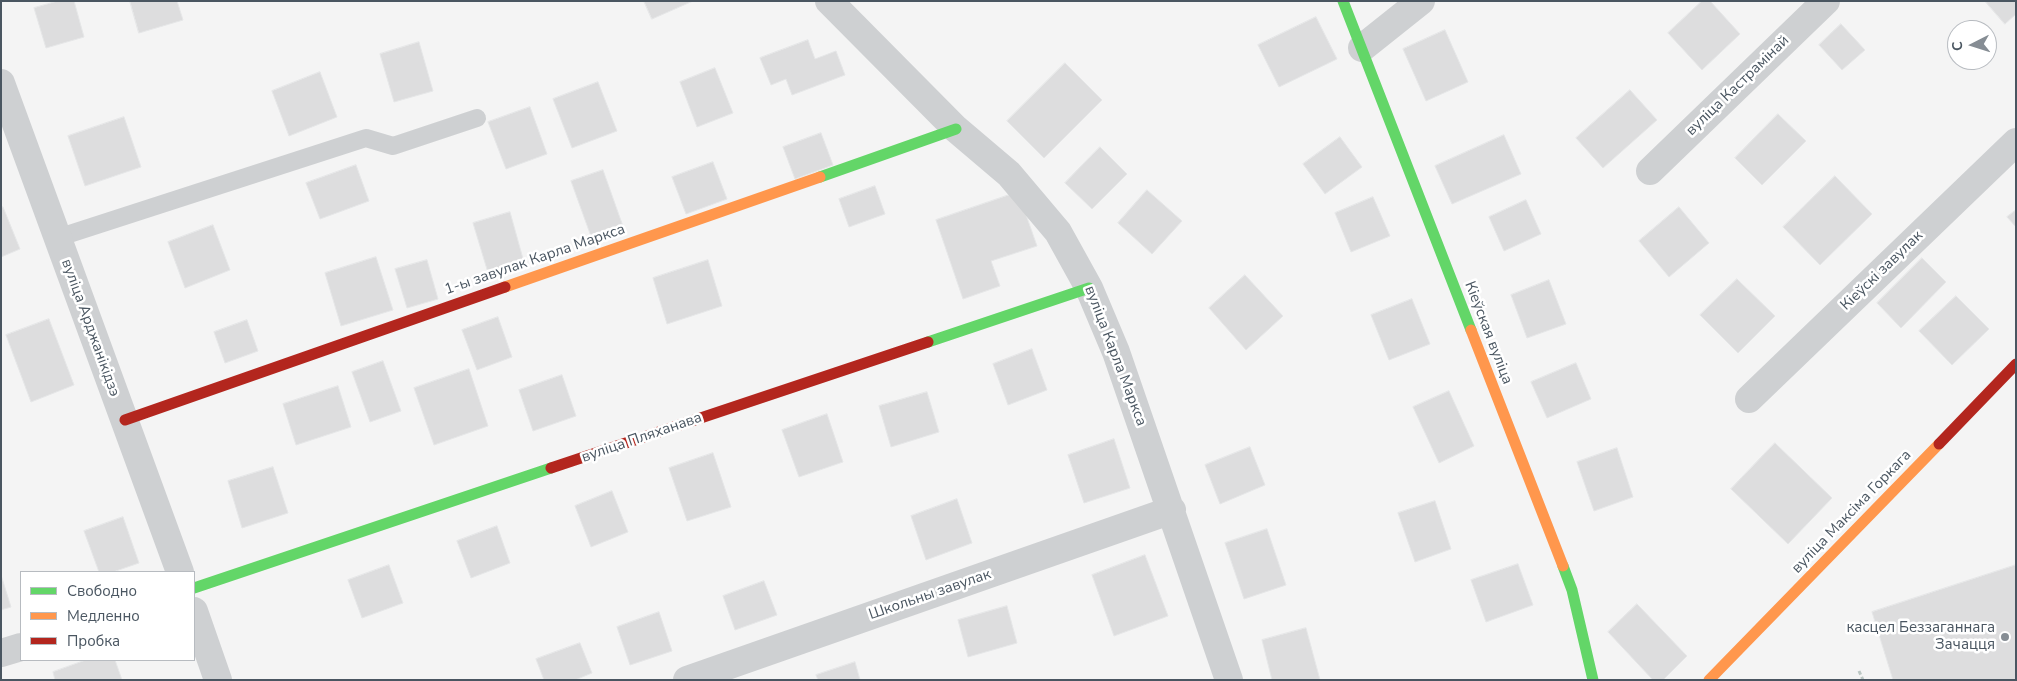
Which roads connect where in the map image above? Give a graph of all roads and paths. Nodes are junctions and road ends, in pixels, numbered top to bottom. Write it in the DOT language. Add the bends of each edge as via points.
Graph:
graph roads {
  1 [pos="829,1"];
  2 [pos="1343,1"];
  3 [pos="1421,1"];
  4 [pos="1826,1"];
  5 [pos="1362,48"];
  6 [pos="1,83"];
  7 [pos="477,118"];
  8 [pos="956,129"];
  9 [pos="2016,142"];
  10 [pos="1650,171"];
  11 [pos="57,238"];
  12 [pos="1089,288"];
  13 [pos="2016,364"];
  14 [pos="1749,400"];
  15 [pos="125,420"];
  16 [pos="1172,510"];
  17 [pos="180,571"];
  18 [pos="195,588"];
  19 [pos="195,614"];
  20 [pos="20,647"];
  21 [pos="1,653"];
  22 [pos="1859,671"];
  23 [pos="218,680"];
  24 [pos="688,680"];
  25 [pos="1229,680"];
  26 [pos="1593,680"];
  27 [pos="1709,680"];
  28 [pos="1863,680"];
  1 -- 8 [label="street, вуліца Карла Маркса"];
  2 -- 5 [label="street, Кіеўская вуліца"];
  3 -- 5 [label="street"];
  4 -- 10 [label="street, вуліца Кастрамінай"];
  5 -- 26 [label="street, Кіеўская вуліца" via="1572,590"];
  6 -- 11 [label="street, вуліца Арджанікідзэ"];
  7 -- 11 [label="lane" via="393,146 366,138"];
  8 -- 12 [label="street, вуліца Карла Маркса" via="1010,174 1058,232"];
  8 -- 15 [label="street, 1-ы завулак Карла Маркса"];
  9 -- 14 [label="street, Кіеўскі завулак"];
  11 -- 15 [label="street, вуліца Арджанікідзэ"];
  12 -- 16 [label="street, вуліца Карла Маркса" via="1116,352"];
  12 -- 18 [label="street, вуліца Пляханава"];
  13 -- 27 [label="street, вуліца Максіма Горкага"];
  15 -- 17 [label="street, вуліца Арджанікідзэ"];
  16 -- 24 [label="street, Школьны завулак"];
  16 -- 25 [label="street, вуліца Карла Маркса"];
  19 -- 23 [label="street"];
  20 -- 21 [label="street"];
  22 -- 28 [label="path"];
}
